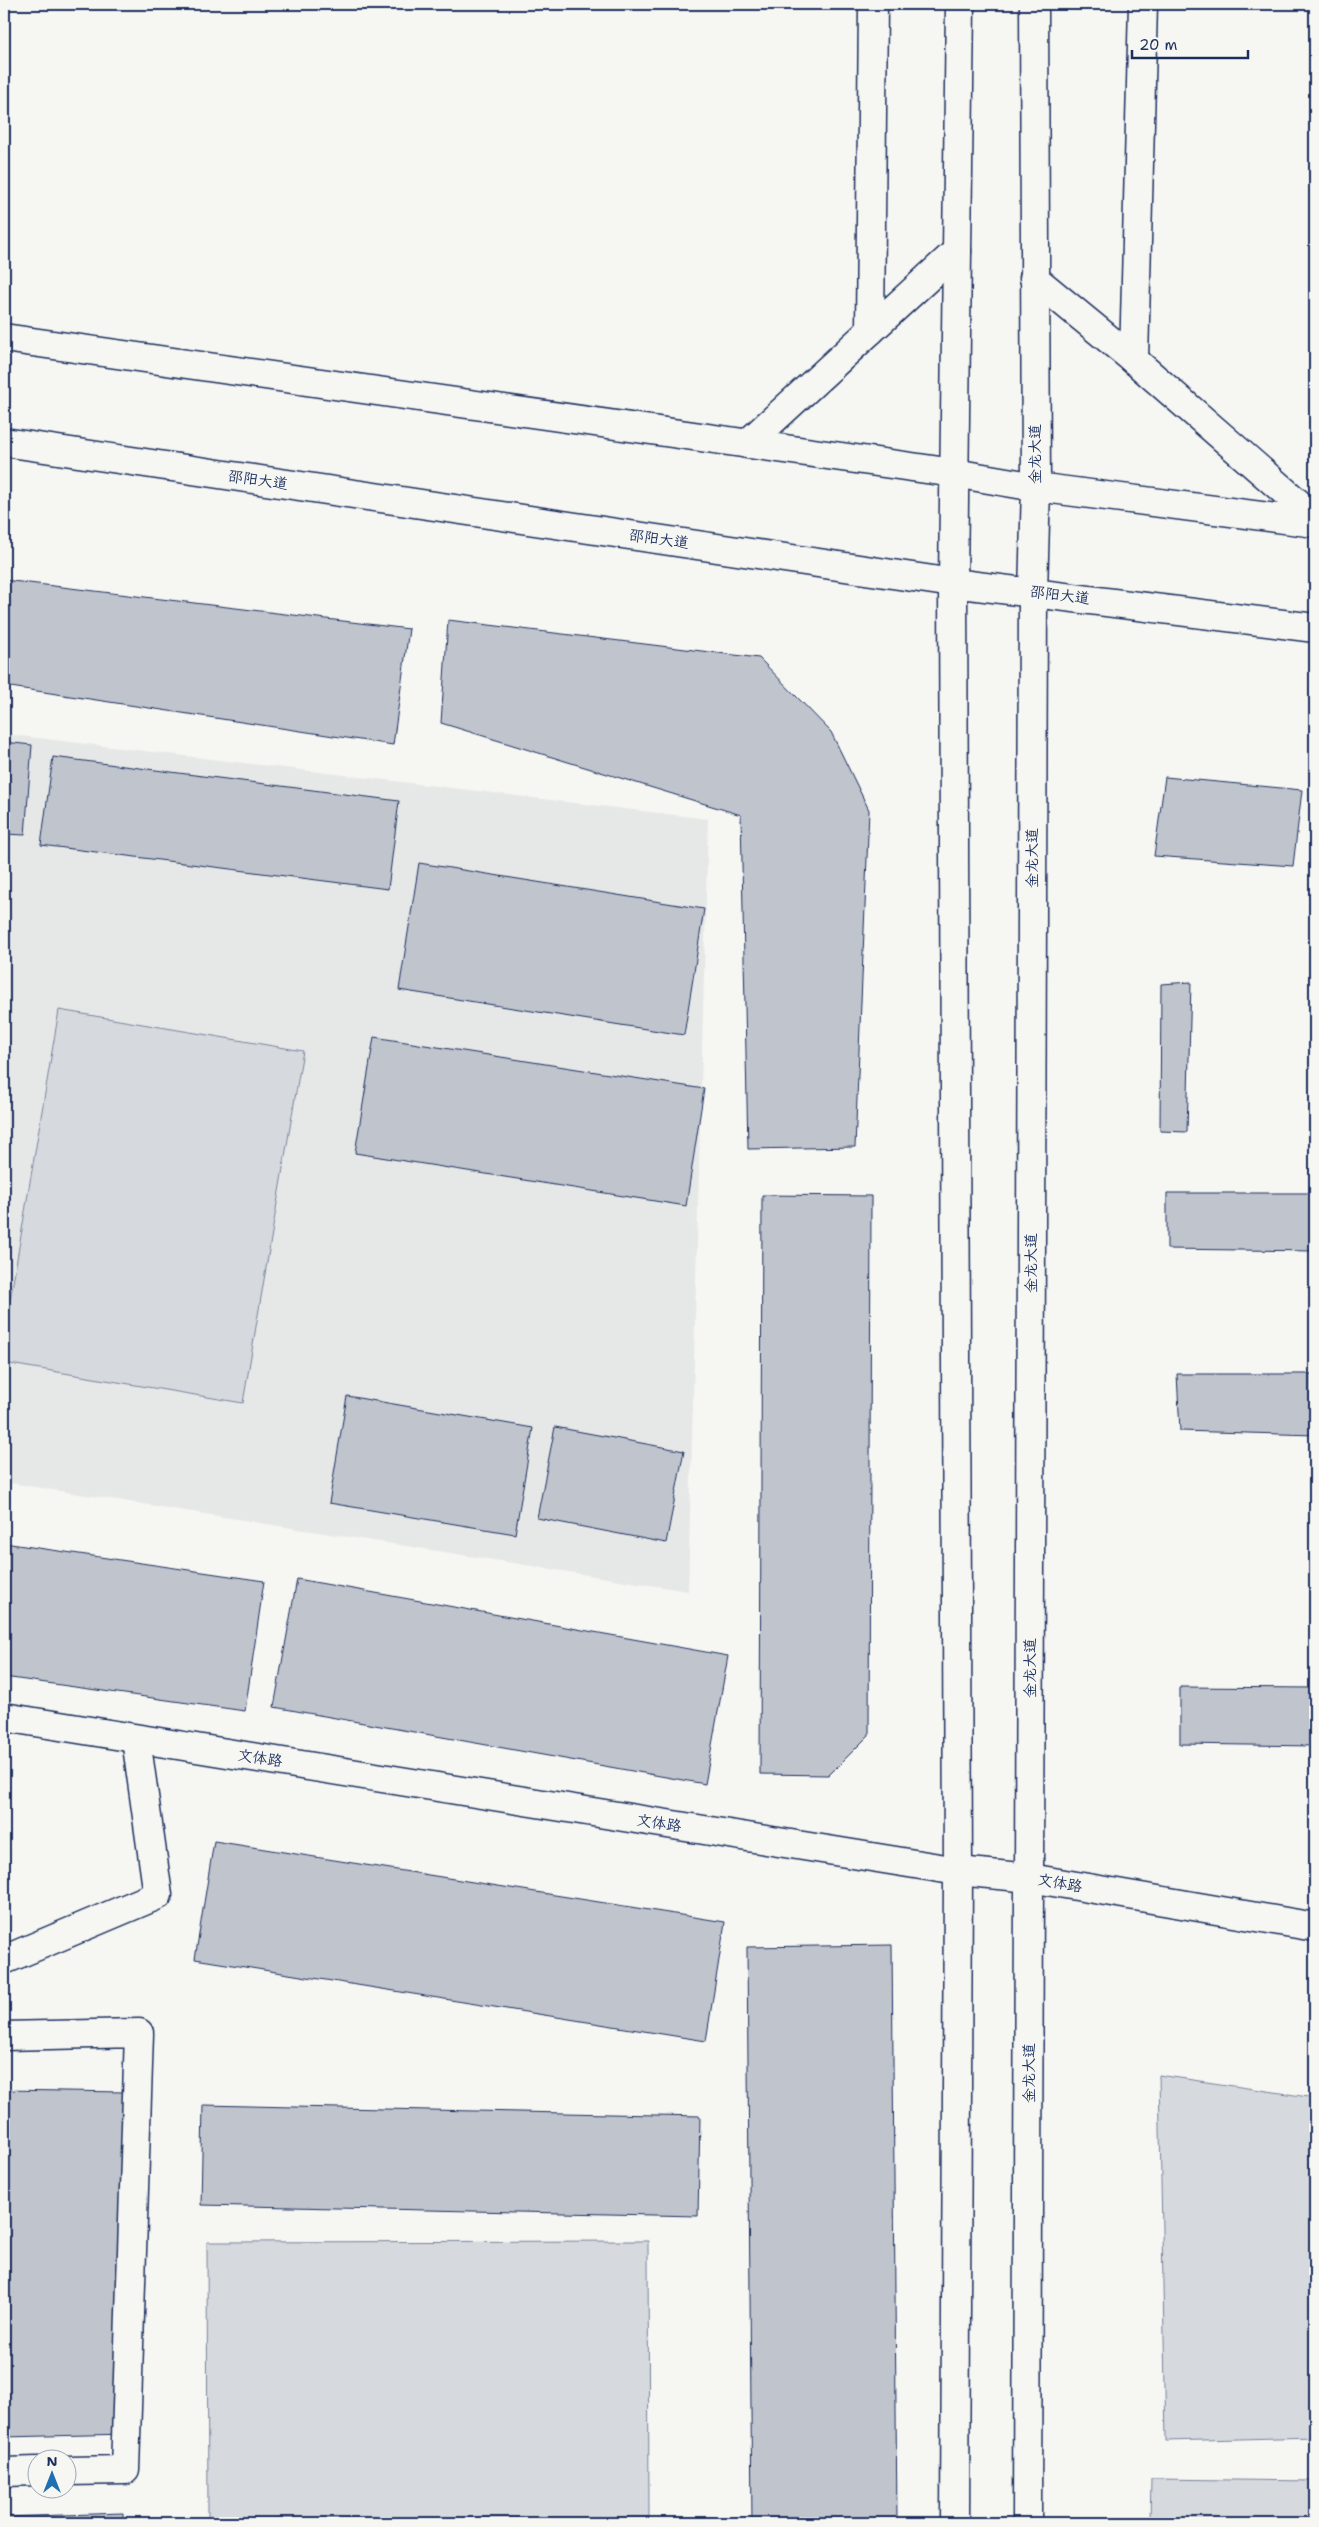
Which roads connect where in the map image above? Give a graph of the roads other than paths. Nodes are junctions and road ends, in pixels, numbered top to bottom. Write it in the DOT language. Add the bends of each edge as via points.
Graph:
graph roads {
  1 [pos="873,4"];
  2 [pos="960,4"];
  3 [pos="1034,4"];
  4 [pos="1143,4"];
  5 [pos="957,251"];
  6 [pos="1034,278"];
  7 [pos="870,331"];
  8 [pos="4,338"];
  9 [pos="1134,360"];
  10 [pos="4,442"];
  11 [pos="747,444"];
  12 [pos="954,472"];
  13 [pos="1036,487"];
  14 [pos="1315,518"];
  15 [pos="1315,523"];
  16 [pos="953,583"];
  17 [pos="1033,592"];
  18 [pos="1315,628"];
  19 [pos="4,1717"];
  20 [pos="136,1738"];
  21 [pos="958,1871"];
  22 [pos="1030,1878"];
  23 [pos="1315,1927"];
  24 [pos="4,1960"];
  25 [pos="4,2036"];
  26 [pos="28,2471"];
  27 [pos="78,2471"];
  28 [pos="4,2472"];
  29 [pos="955,2523"];
  30 [pos="1027,2523"];
  1 -- 7 [label="main road"];
  2 -- 5 [label="main road"];
  3 -- 6 [label="main road, 金龙大道"];
  4 -- 9 [label="main road"];
  5 -- 7 [label="main road"];
  5 -- 12 [label="main road"];
  6 -- 9 [label="main road"];
  6 -- 13 [label="main road, 金龙大道"];
  7 -- 11 [label="main road"];
  8 -- 11 [label="main road"];
  9 -- 14 [label="main road"];
  10 -- 16 [label="main road, 邵阳大道"];
  11 -- 12 [label="main road"];
  12 -- 13 [label="main road"];
  12 -- 16 [label="main road"];
  13 -- 15 [label="main road"];
  13 -- 17 [label="main road, 金龙大道"];
  16 -- 17 [label="main road, 邵阳大道"];
  16 -- 21 [label="main road"];
  17 -- 18 [label="main road, 邵阳大道"];
  17 -- 22 [label="main road, 金龙大道"];
  19 -- 20 [label="main road, 文体路"];
  20 -- 21 [label="main road, 文体路"];
  20 -- 24 [label="main road" via="158,1895"];
  21 -- 22 [label="main road, 文体路"];
  21 -- 29 [label="main road"];
  22 -- 23 [label="main road, 文体路"];
  22 -- 30 [label="main road, 金龙大道"];
  25 -- 27 [label="main road" via="139,2033 126,2470"];
  26 -- 28 [label="main road"];
}
